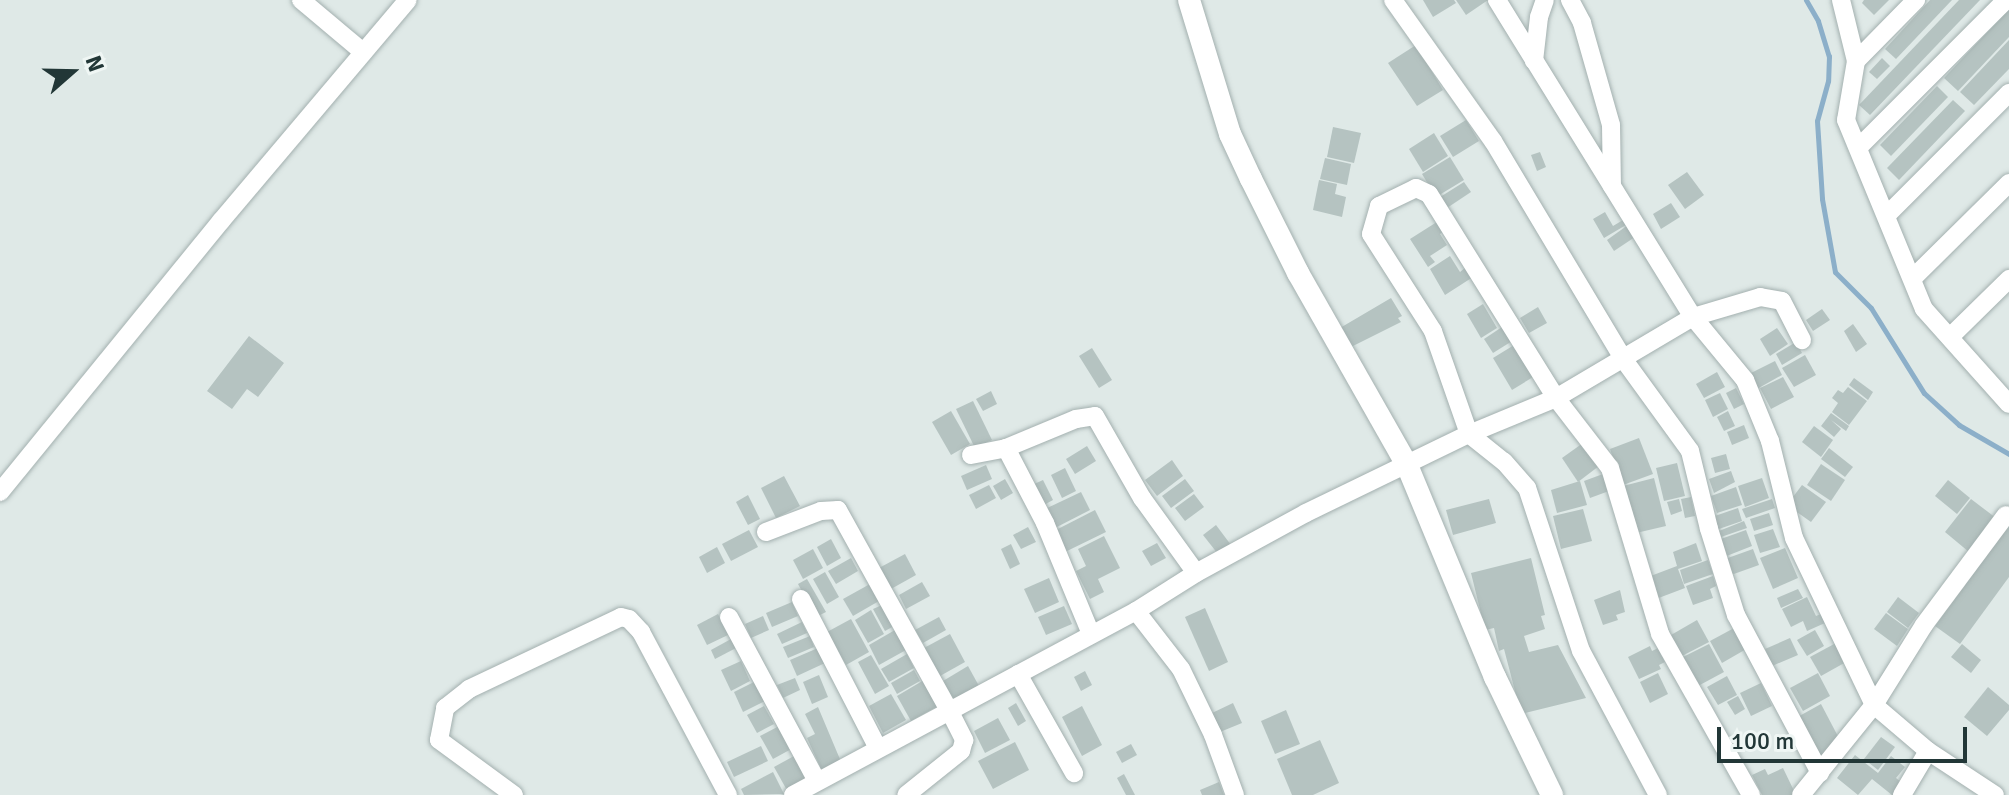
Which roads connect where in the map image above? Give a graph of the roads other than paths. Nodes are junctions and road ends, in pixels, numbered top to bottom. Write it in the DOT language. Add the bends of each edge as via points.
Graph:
graph roads {
  1 [pos="301,0"];
  2 [pos="408,0"];
  3 [pos="1189,0"];
  4 [pos="1393,0"];
  5 [pos="1497,0"];
  6 [pos="1545,0"];
  7 [pos="1570,0"];
  8 [pos="1841,0"];
  9 [pos="1916,0"];
  10 [pos="2006,0"];
  11 [pos="363,52"];
  12 [pos="1534,61"];
  13 [pos="1856,61"];
  14 [pos="2009,93"];
  15 [pos="1859,147"];
  16 [pos="2009,183"];
  17 [pos="1612,186"];
  18 [pos="1887,215"];
  19 [pos="1913,278"];
  20 [pos="2009,279"];
  21 [pos="1693,317"];
  22 [pos="1950,337"];
  23 [pos="1802,340"];
  24 [pos="1624,360"];
  25 [pos="2009,373"];
  26 [pos="1995,388"];
  27 [pos="1556,398"];
  28 [pos="2009,404"];
  29 [pos="1469,434"];
  30 [pos="1006,448"];
  31 [pos="971,455"];
  32 [pos="1407,465"];
  33 [pos="0,492"];
  34 [pos="2006,515"];
  35 [pos="766,532"];
  36 [pos="1196,573"];
  37 [pos="801,599"];
  38 [pos="1136,611"];
  39 [pos="729,617"];
  40 [pos="1091,634"];
  41 [pos="1018,674"];
  42 [pos="1874,705"];
  43 [pos="949,710"];
  44 [pos="878,748"];
  45 [pos="1928,751"];
  46 [pos="1074,773"];
  47 [pos="1820,773"];
  48 [pos="817,781"];
  49 [pos="514,795"];
  50 [pos="728,795"];
  51 [pos="793,795"];
  52 [pos="906,795"];
  53 [pos="1235,795"];
  54 [pos="1552,795"];
  55 [pos="1658,795"];
  56 [pos="1751,795"];
  57 [pos="1801,795"];
  58 [pos="1902,795"];
  59 [pos="1995,795"];
  1 -- 11 [label="street"];
  2 -- 11 [label="street"];
  3 -- 32 [label="street" via="1230,134 1262,203"];
  4 -- 24 [label="street" via="1493,141"];
  5 -- 12 [label="street"];
  6 -- 12 [label="street"];
  7 -- 17 [label="street" via="1582,23 1611,125"];
  8 -- 13 [label="street"];
  9 -- 13 [label="street"];
  10 -- 15 [label="street"];
  11 -- 33 [label="street"];
  12 -- 17 [label="street"];
  13 -- 15 [label="street" via="1846,120"];
  14 -- 18 [label="street"];
  15 -- 18 [label="street"];
  16 -- 19 [label="street"];
  17 -- 21 [label="street"];
  18 -- 19 [label="street"];
  19 -- 22 [label="street" via="1924,309"];
  20 -- 22 [label="street"];
  21 -- 23 [label="street" via="1760,297 1782,301"];
  21 -- 24 [label="street"];
  21 -- 42 [label="street" via="1745,380 1770,441 1794,538"];
  22 -- 26 [label="street"];
  24 -- 27 [label="street"];
  24 -- 47 [label="street" via="1690,451 1736,615"];
  25 -- 26 [label="street"];
  26 -- 28 [label="street"];
  27 -- 29 [label="street"];
  27 -- 29 [label="street" via="1429,194 1416,188 1379,206 1371,234 1433,331"];
  27 -- 56 [label="street" via="1610,468 1660,634"];
  29 -- 32 [label="street"];
  29 -- 55 [label="street" via="1527,488 1581,651"];
  30 -- 31 [label="street"];
  30 -- 36 [label="street" via="1095,416 1142,498"];
  30 -- 40 [label="street" via="1045,523"];
  32 -- 36 [label="street"];
  32 -- 54 [label="street" via="1495,677"];
  34 -- 42 [label="street" via="1924,625"];
  35 -- 43 [label="street" via="821,511 838,510"];
  36 -- 38 [label="street"];
  37 -- 44 [label="street"];
  38 -- 40 [label="street"];
  38 -- 53 [label="street" via="1181,669"];
  39 -- 48 [label="street"];
  40 -- 41 [label="street"];
  41 -- 43 [label="street"];
  41 -- 46 [label="street"];
  42 -- 45 [label="street"];
  42 -- 47 [label="street"];
  43 -- 44 [label="street"];
  43 -- 52 [label="street" via="964,740 961,751"];
  44 -- 48 [label="street"];
  45 -- 58 [label="street"];
  45 -- 59 [label="street"];
  47 -- 57 [label="street"];
  48 -- 51 [label="street"];
  49 -- 50 [label="street" via="439,740 445,708 469,689 621,617 635,624 653,652"];
}
